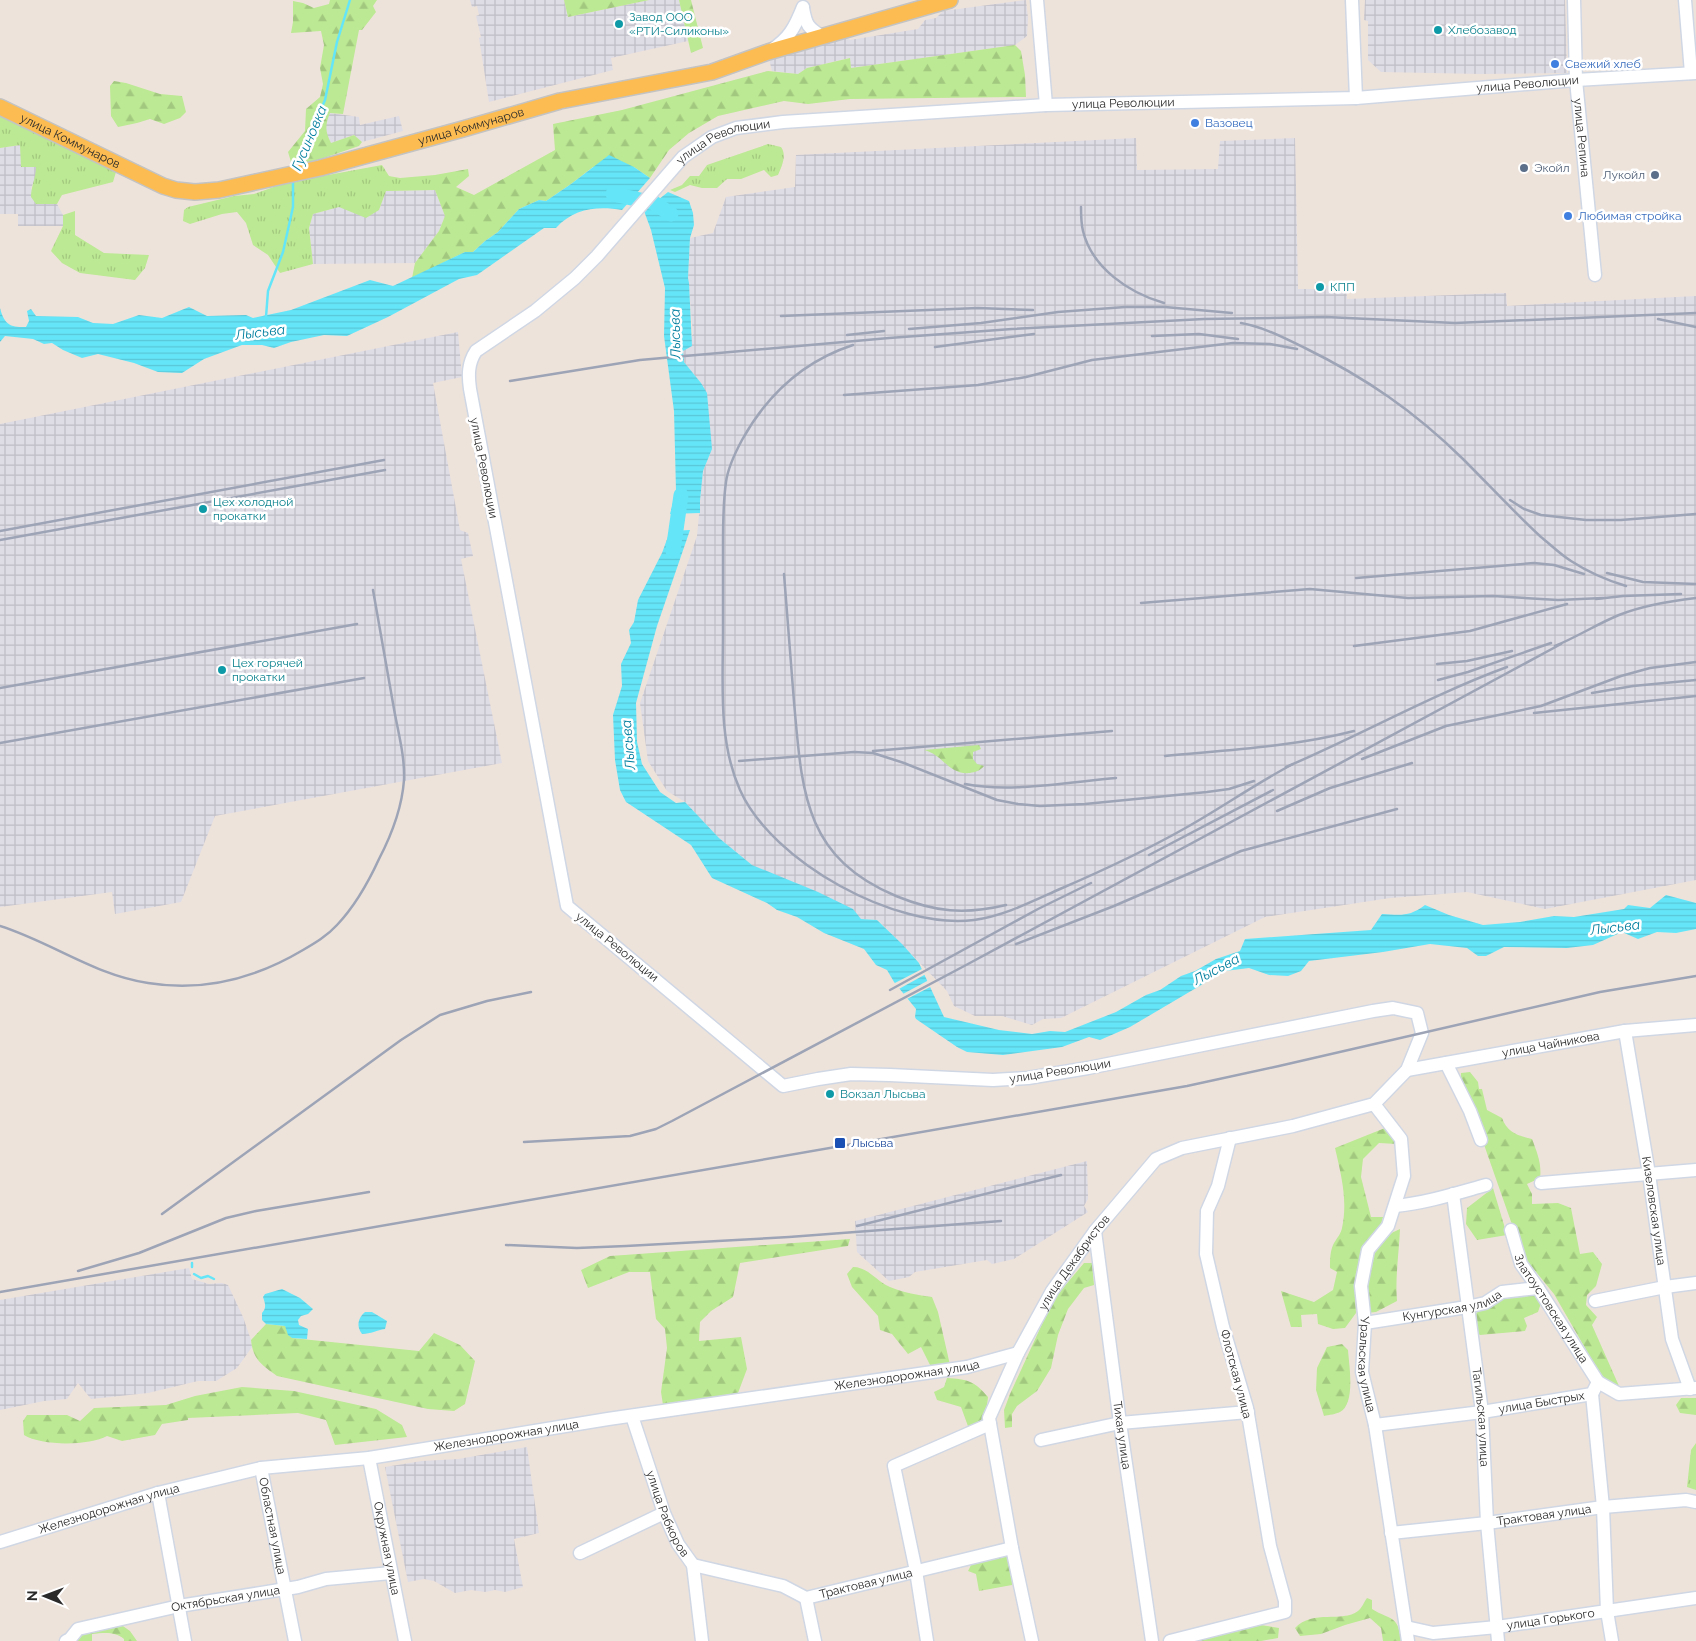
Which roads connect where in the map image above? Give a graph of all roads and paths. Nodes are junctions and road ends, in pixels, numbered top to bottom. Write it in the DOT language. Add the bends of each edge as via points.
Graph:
graph roads {
  1 [pos="950,0"];
  2 [pos="1037,0"];
  3 [pos="1352,0"];
  4 [pos="1574,0"];
  5 [pos="1685,0"];
  6 [pos="802,4"];
  7 [pos="916,4"];
  8 [pos="823,37"];
  9 [pos="768,52"];
  10 [pos="1694,73"];
  11 [pos="1576,80"];
  12 [pos="1356,98"];
  13 [pos="1046,105"];
  14 [pos="0,107"];
  15 [pos="1595,275"];
  16 [pos="1696,1025"];
  17 [pos="1624,1031"];
  18 [pos="1446,1063"];
  19 [pos="1408,1070"];
  20 [pos="1374,1104"];
  21 [pos="1230,1138"];
  22 [pos="1481,1140"];
  23 [pos="1696,1170"];
  24 [pos="1649,1174"];
  25 [pos="1541,1183"];
  26 [pos="1486,1185"];
  27 [pos="1453,1194"];
  28 [pos="1395,1206"];
  29 [pos="1511,1230"];
  30 [pos="1095,1231"];
  31 [pos="1696,1283"];
  32 [pos="1665,1287"];
  33 [pos="1538,1288"];
  34 [pos="1595,1300"];
  35 [pos="1467,1307"];
  36 [pos="1365,1323"];
  37 [pos="1018,1353"];
  38 [pos="1598,1382"];
  39 [pos="1693,1388"];
  40 [pos="1592,1394"];
  41 [pos="1248,1412"];
  42 [pos="1482,1412"];
  43 [pos="632,1416"];
  44 [pos="1120,1423"];
  45 [pos="990,1424"];
  46 [pos="1375,1425"];
  47 [pos="1041,1440"];
  48 [pos="369,1458"];
  49 [pos="261,1468"];
  50 [pos="158,1493"];
  51 [pos="1696,1502"];
  52 [pos="1603,1507"];
  53 [pos="664,1513"];
  54 [pos="1487,1523"];
  55 [pos="1391,1533"];
  56 [pos="0,1542"];
  57 [pos="1012,1548"];
  58 [pos="580,1553"];
  59 [pos="693,1565"];
  60 [pos="916,1571"];
  61 [pos="391,1573"];
  62 [pos="284,1588"];
  63 [pos="806,1598"];
  64 [pos="1696,1598"];
  65 [pos="179,1606"];
  66 [pos="1608,1611"];
  67 [pos="1406,1627"];
  68 [pos="1497,1627"];
  69 [pos="1184,1639"];
  70 [pos="69,1640"];
  71 [pos="185,1641"];
  72 [pos="295,1641"];
  73 [pos="405,1641"];
  74 [pos="702,1641"];
  75 [pos="815,1641"];
  76 [pos="927,1641"];
  77 [pos="1032,1641"];
  78 [pos="1152,1641"];
  79 [pos="1170,1641"];
  80 [pos="1408,1641"];
  81 [pos="1498,1641"];
  82 [pos="1612,1641"];
  1 -- 7 [label="main road, улица Коммунаров"];
  2 -- 13 [label="street"];
  3 -- 12 [label="street"];
  4 -- 11 [label="street, улица Репина"];
  5 -- 10 [label="street"];
  6 -- 8 [label="street" via="805,22"];
  6 -- 9 [label="street" via="795,27 781,44"];
  7 -- 8 [label="main road, улица Коммунаров"];
  8 -- 9 [label="main road, улица Коммунаров"];
  9 -- 14 [label="main road, улица Коммунаров" via="712,72 560,101 320,168 219,190 195,192 163,186"];
  10 -- 11 [label="street, улица Революции"];
  11 -- 12 [label="street, улица Революции"];
  11 -- 15 [label="street, улица Репина"];
  12 -- 13 [label="street, улица Революции"];
  13 -- 19 [label="street, улица Революции" via="766,123 736,128 703,141 683,157 564,289 476,351 471,358 468,373 473,408 567,906 783,1086 851,1074 993,1080 1028,1078 1393,1008 1417,1014 1422,1033"];
  16 -- 17 [label="street, улица Чайникова"];
  17 -- 18 [label="street, улица Чайникова"];
  17 -- 24 [label="street, Кизеловская улица"];
  18 -- 19 [label="street, улица Чайникова"];
  18 -- 22 [label="street"];
  19 -- 20 [label="street, улица Декабристов"];
  20 -- 21 [label="street, улица Декабристов" via="1293,1126"];
  20 -- 28 [label="street, Уральская улица" via="1401,1139 1404,1176"];
  21 -- 30 [label="street, улица Декабристов" via="1182,1148 1156,1159"];
  21 -- 41 [label="street, Флотская улица" via="1218,1186 1207,1211 1206,1254"];
  23 -- 24 [label="street"];
  24 -- 25 [label="street"];
  24 -- 32 [label="street, Кизеловская улица"];
  26 -- 27 [label="street"];
  27 -- 28 [label="street"];
  27 -- 35 [label="street, Тагильская улица"];
  28 -- 36 [label="street, Уральская улица" via="1388,1226 1368,1250 1361,1286"];
  29 -- 33 [label="street, Златоустовская улица" via="1520,1264"];
  30 -- 37 [label="street, улица Декабристов" via="1052,1291"];
  30 -- 44 [label="street, Тихая улица"];
  31 -- 32 [label="street"];
  32 -- 34 [label="street"];
  32 -- 39 [label="street, Кизеловская улица" via="1672,1339"];
  33 -- 35 [label="street, Кунгурская улица" via="1502,1292 1485,1303"];
  33 -- 38 [label="street, Златоустовская улица"];
  35 -- 36 [label="street, Кунгурская улица"];
  35 -- 42 [label="street, Тагильская улица"];
  36 -- 46 [label="street, Уральская улица" via="1362,1372"];
  37 -- 43 [label="street, Железнодорожная улица" via="967,1367"];
  37 -- 45 [label="street, улица Декабристов" via="989,1418"];
  38 -- 39 [label="street, улица Быстрых" via="1619,1394"];
  38 -- 40 [label="street, улица Быстрых"];
  40 -- 42 [label="street, улица Быстрых"];
  40 -- 52 [label="street"];
  41 -- 44 [label="street"];
  41 -- 69 [label="street, Флотская улица" via="1270,1546 1285,1612"];
  42 -- 46 [label="street, улица Быстрых"];
  42 -- 54 [label="street, Тагильская улица"];
  43 -- 48 [label="street, Железнодорожная улица"];
  43 -- 53 [label="street, улица Рабкоров"];
  44 -- 47 [label="street"];
  44 -- 78 [label="street, Тихая улица"];
  45 -- 57 [label="street, улица Декабристов"];
  45 -- 60 [label="street" via="894,1466"];
  46 -- 55 [label="street, Уральская улица"];
  48 -- 49 [label="street, Железнодорожная улица"];
  48 -- 61 [label="street, Окружная улица"];
  49 -- 50 [label="street, Железнодорожная улица"];
  49 -- 62 [label="street, Областная улица"];
  50 -- 56 [label="street, Железнодорожная улица"];
  50 -- 65 [label="street"];
  51 -- 52 [label="street, Трактовая улица" via="1686,1500"];
  52 -- 54 [label="street, Трактовая улица"];
  52 -- 66 [label="street"];
  53 -- 58 [label="street"];
  53 -- 59 [label="street, улица Рабкоров" via="678,1544"];
  54 -- 55 [label="street, Трактовая улица"];
  54 -- 68 [label="street, Тагильская улица"];
  55 -- 67 [label="street, Уральская улица"];
  57 -- 60 [label="street, Трактовая улица"];
  57 -- 77 [label="street, улица Декабристов"];
  59 -- 63 [label="street, Трактовая улица" via="783,1586"];
  59 -- 74 [label="street, улица Рабкоров"];
  60 -- 63 [label="street, Трактовая улица"];
  60 -- 76 [label="street"];
  61 -- 62 [label="street, Октябрьская улица" via="326,1579"];
  61 -- 73 [label="street, Окружная улица"];
  62 -- 65 [label="street, Октябрьская улица"];
  62 -- 72 [label="street, Областная улица"];
  63 -- 75 [label="street"];
  64 -- 66 [label="street, улица Горького"];
  65 -- 70 [label="street, Октябрьская улица" via="78,1629"];
  65 -- 71 [label="street"];
  66 -- 68 [label="street, улица Горького"];
  66 -- 82 [label="street"];
  67 -- 68 [label="street, улица Горького" via="1433,1633"];
  67 -- 80 [label="street, Уральская улица"];
  68 -- 81 [label="street, Тагильская улица"];
  69 -- 79 [label="street"];
}
